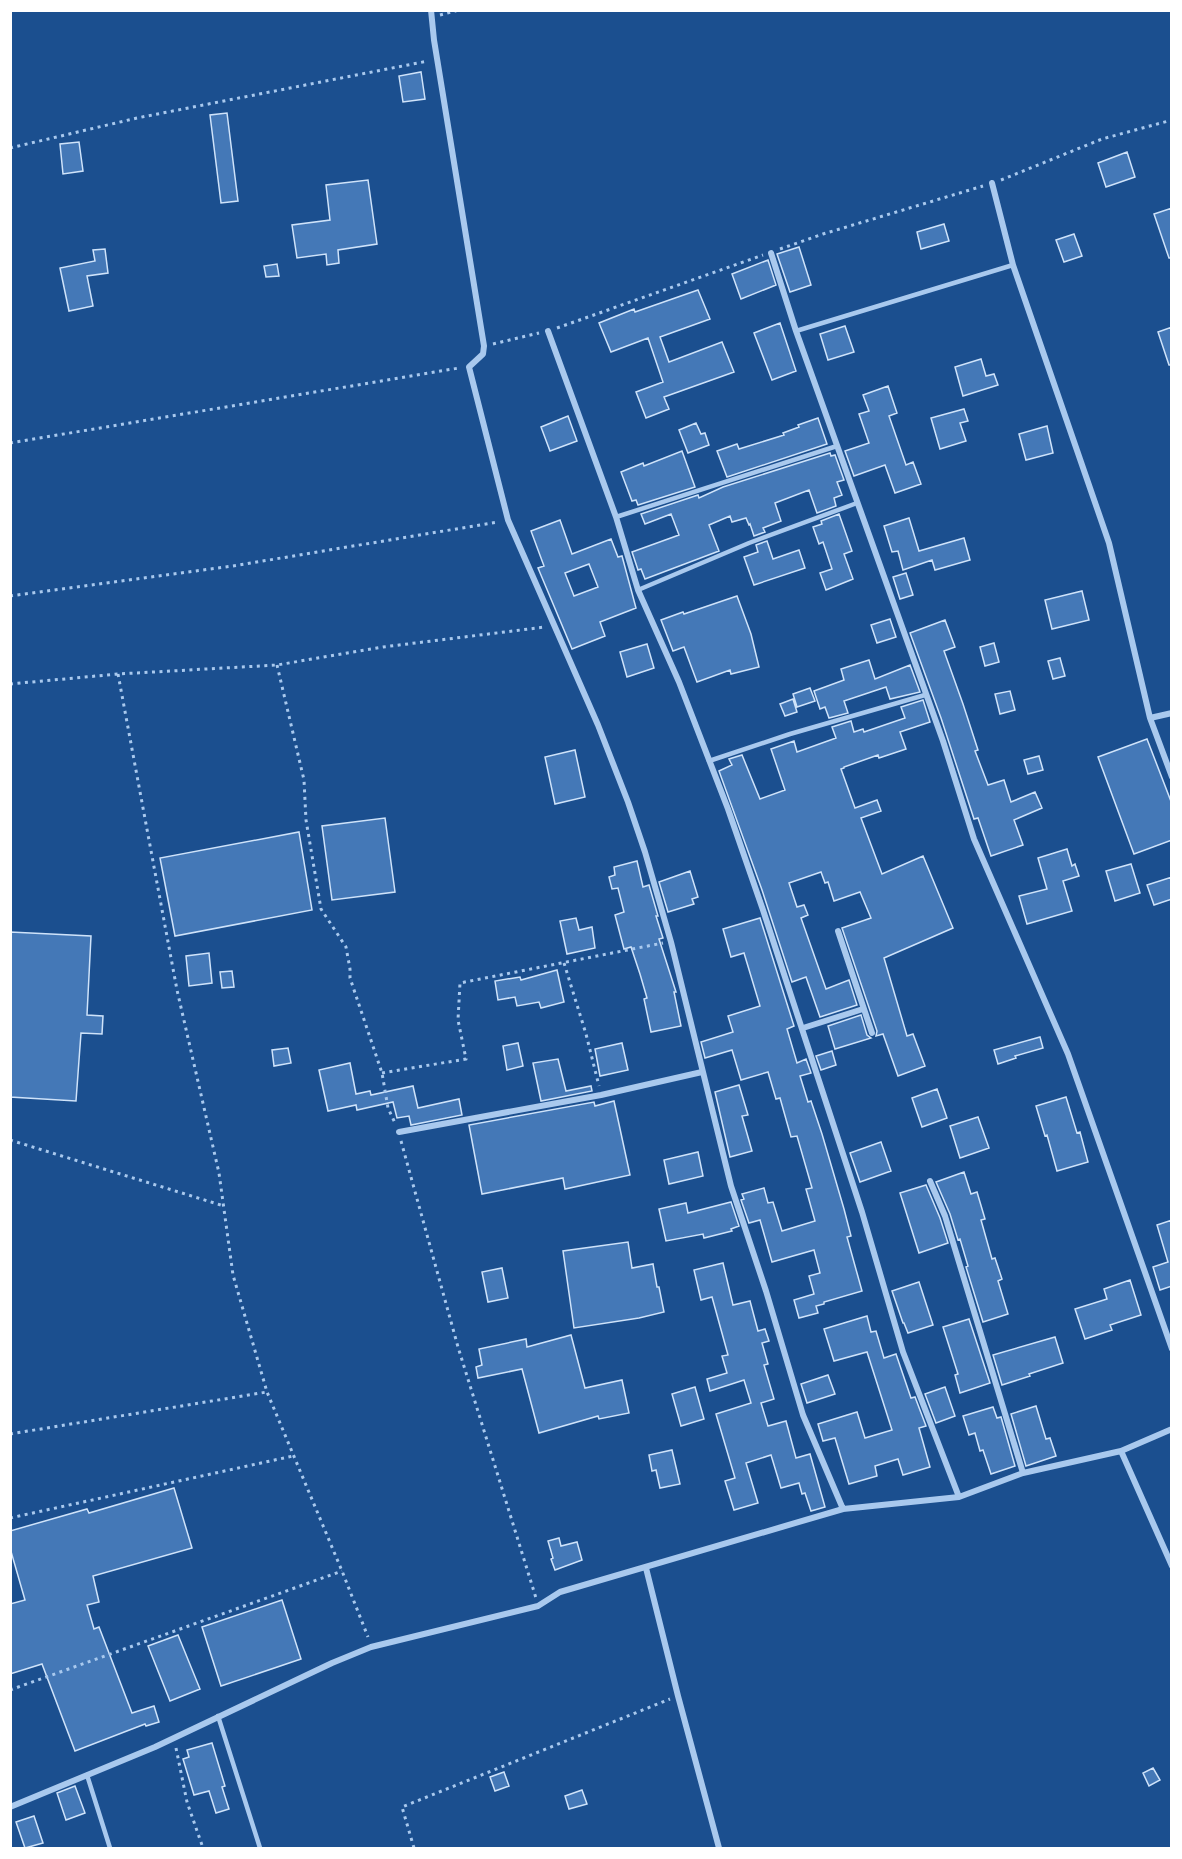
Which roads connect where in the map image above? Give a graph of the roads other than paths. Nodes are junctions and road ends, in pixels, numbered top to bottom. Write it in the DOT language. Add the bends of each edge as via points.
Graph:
graph roads {
  1 [pos="432,14"];
  2 [pos="992,183"];
  3 [pos="771,253"];
  4 [pos="1013,265"];
  5 [pos="548,331"];
  6 [pos="796,331"];
  7 [pos="837,446"];
  8 [pos="857,503"];
  9 [pos="616,517"];
  10 [pos="638,590"];
  11 [pos="925,695"];
  12 [pos="1172,713"];
  13 [pos="1150,718"];
  14 [pos="709,761"];
  15 [pos="1172,777"];
  16 [pos="838,931"];
  17 [pos="863,1009"];
  18 [pos="803,1028"];
  19 [pos="872,1033"];
  20 [pos="702,1072"];
  21 [pos="399,1132"];
  22 [pos="930,1181"];
  23 [pos="1172,1349"];
  24 [pos="1172,1429"];
  25 [pos="1121,1451"];
  26 [pos="1023,1473"];
  27 [pos="959,1497"];
  28 [pos="843,1509"];
  29 [pos="1172,1566"];
  30 [pos="646,1568"];
  31 [pos="219,1716"];
  32 [pos="87,1775"];
  33 [pos="10,1807"];
  34 [pos="110,1848"];
  35 [pos="260,1848"];
  36 [pos="719,1848"];
  1 -- 20 [label="street" via="484,346 483,354 469,367 508,520 628,802 671,942"];
  2 -- 4 [label="street"];
  3 -- 6 [label="street"];
  4 -- 6 [label="lane"];
  4 -- 13 [label="street" via="1109,543"];
  5 -- 9 [label="street"];
  6 -- 7 [label="street"];
  7 -- 8 [label="street"];
  7 -- 9 [label="lane"];
  8 -- 10 [label="lane"];
  8 -- 11 [label="street"];
  9 -- 10 [label="street"];
  10 -- 14 [label="street"];
  11 -- 14 [label="lane"];
  11 -- 23 [label="street" via="974,839 1068,1054"];
  12 -- 13 [label="street"];
  13 -- 15 [label="street"];
  14 -- 18 [label="street"];
  16 -- 17 [label="street"];
  17 -- 18 [label="street"];
  17 -- 19 [label="street"];
  18 -- 27 [label="street" via="903,1352"];
  20 -- 21 [label="street"];
  20 -- 28 [label="street" via="731,1186 802,1415"];
  22 -- 26 [label="street" via="945,1216"];
  24 -- 25 [label="street"];
  25 -- 26 [label="street"];
  25 -- 29 [label="street"];
  26 -- 27 [label="street"];
  27 -- 28 [label="street"];
  28 -- 30 [label="street"];
  30 -- 31 [label="street" via="560,1592 538,1606 371,1647"];
  30 -- 36 [label="street"];
  31 -- 32 [label="street"];
  31 -- 35 [label="lane"];
  32 -- 33 [label="street"];
  32 -- 34 [label="lane"];
}
